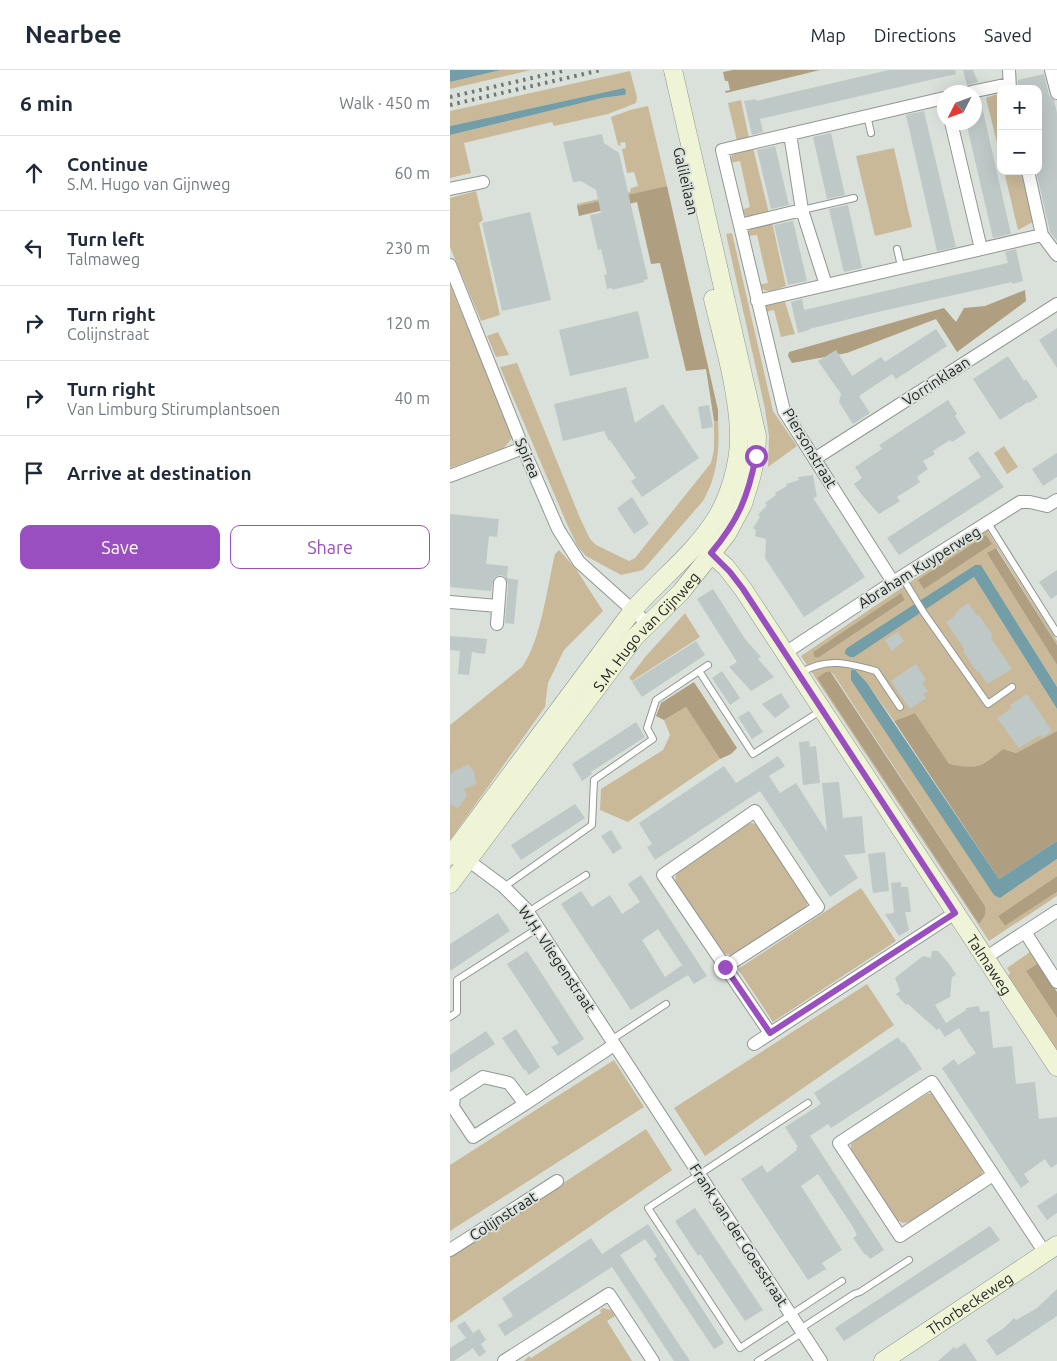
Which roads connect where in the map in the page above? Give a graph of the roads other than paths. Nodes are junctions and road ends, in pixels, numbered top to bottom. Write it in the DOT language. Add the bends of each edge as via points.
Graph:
graph roads {
  1 [pos="661,70"];
  2 [pos="673,70"];
  3 [pos="1009,70"];
  4 [pos="1051,70"];
  5 [pos="1010,85"];
  6 [pos="997,89"];
  7 [pos="982,91"];
  8 [pos="1057,94"];
  9 [pos="937,100"];
  10 [pos="867,115"];
  11 [pos="953,130"];
  12 [pos="871,133"];
  13 [pos="790,134"];
  14 [pos="1029,175"];
  15 [pos="483,182"];
  16 [pos="450,189"];
  17 [pos="854,198"];
  18 [pos="802,210"];
  19 [pos="740,225"];
  20 [pos="1042,235"];
  21 [pos="898,249"];
  22 [pos="981,249"];
  23 [pos="1057,255"];
  24 [pos="450,265"];
  25 [pos="901,266"];
  26 [pos="826,285"];
  27 [pos="718,291"];
  28 [pos="757,301"];
  29 [pos="1057,304"];
  30 [pos="523,448"];
  31 [pos="816,458"];
  32 [pos="450,476"];
  33 [pos="1057,500"];
  34 [pos="988,524"];
  35 [pos="704,548"];
  36 [pos="897,579"];
  37 [pos="500,583"];
  38 [pos="450,602"];
  39 [pos="498,606"];
  40 [pos="633,610"];
  41 [pos="496,624"];
  42 [pos="648,624"];
  43 [pos="1057,633"];
  44 [pos="785,653"];
  45 [pos="708,665"];
  46 [pos="699,671"];
  47 [pos="798,674"];
  48 [pos="1012,687"];
  49 [pos="900,707"];
  50 [pos="822,710"];
  51 [pos="450,856"];
  52 [pos="468,861"];
  53 [pos="586,875"];
  54 [pos="450,884"];
  55 [pos="504,887"];
  56 [pos="1057,911"];
  57 [pos="528,912"];
  58 [pos="955,913"];
  59 [pos="538,928"];
  60 [pos="1025,932"];
  61 [pos="985,958"];
  62 [pos="725,967"];
  63 [pos="1057,982"];
  64 [pos="666,1004"];
  65 [pos="450,1016"];
  66 [pos="770,1033"];
  67 [pos="613,1042"];
  68 [pos="754,1044"];
  69 [pos="1057,1068"];
  70 [pos="808,1103"];
  71 [pos="525,1104"];
  72 [pos="656,1108"];
  73 [pos="993,1174"];
  74 [pos="699,1175"];
  75 [pos="557,1181"];
  76 [pos="1051,1249"];
  77 [pos="450,1250"];
  78 [pos="909,1260"];
  79 [pos="842,1281"];
  80 [pos="790,1314"];
  81 [pos="801,1331"];
  82 [pos="507,1360"];
  83 [pos="653,1361"];
  84 [pos="758,1361"];
  85 [pos="821,1361"];
  86 [pos="883,1361"];
  1 -- 27 [label="street, Galileïlaan"];
  2 -- 27 [label="street, Galileïlaan"];
  3 -- 5 [label="street"];
  4 -- 8 [label="street"];
  6 -- 7 [label="street"];
  9 -- 10 [label="street, Piersonstraat"];
  10 -- 12 [label="lane"];
  10 -- 13 [label="street, Piersonstraat"];
  11 -- 22 [label="street"];
  13 -- 18 [label="street"];
  13 -- 19 [label="street, Piersonstraat" via="722,150"];
  14 -- 20 [label="street"];
  15 -- 16 [label="street"];
  17 -- 18 [label="lane"];
  18 -- 19 [label="street"];
  18 -- 26 [label="street"];
  19 -- 28 [label="street, Piersonstraat"];
  20 -- 22 [label="street"];
  20 -- 23 [label="street"];
  21 -- 25 [label="lane"];
  22 -- 25 [label="street"];
  24 -- 30 [label="street, Spirea"];
  25 -- 26 [label="street"];
  26 -- 28 [label="street"];
  27 -- 35 [label="street, S.M. Hugo van Gijnweg" via="757,436 756,456 743,504 727,534"];
  28 -- 31 [label="street, Piersonstraat" via="784,410"];
  29 -- 31 [label="street, Vorrinklaan"];
  30 -- 32 [label="street"];
  30 -- 40 [label="street, Spirea" via="558,529 574,556"];
  31 -- 36 [label="street, Piersonstraat"];
  33 -- 34 [label="street, Abraham Kuyperweg" via="1048,506 1020,502"];
  34 -- 36 [label="street, Abraham Kuyperweg"];
  34 -- 43 [label="lane"];
  35 -- 40 [label="street, S.M. Hugo van Gijnweg" via="649,591"];
  35 -- 42 [label="street, S.M. Hugo van Gijnweg" via="680,592"];
  35 -- 44 [label="street, Talmaweg" via="730,572"];
  36 -- 44 [label="street, Abraham Kuyperweg"];
  36 -- 48 [label="lane" via="917,601 988,704"];
  37 -- 39 [label="street"];
  38 -- 39 [label="street"];
  39 -- 41 [label="street"];
  40 -- 42 [label="street, Spirea"];
  40 -- 51 [label="street, S.M. Hugo van Gijnweg"];
  42 -- 52 [label="street, S.M. Hugo van Gijnweg"];
  44 -- 47 [label="street, Talmaweg"];
  45 -- 46 [label="lane"];
  46 -- 50 [label="lane" via="753,754"];
  46 -- 55 [label="lane" via="656,700 647,728 653,739 594,780 592,825"];
  47 -- 49 [label="lane" via="830,662 876,671"];
  47 -- 50 [label="street, Talmaweg"];
  50 -- 58 [label="street, Talmaweg"];
  52 -- 54 [label="street, S.M. Hugo van Gijnweg"];
  52 -- 55 [label="street, W.H. Vliegenstraat"];
  53 -- 57 [label="lane"];
  55 -- 57 [label="street, W.H. Vliegenstraat"];
  56 -- 60 [label="street"];
  57 -- 59 [label="street, W.H. Vliegenstraat"];
  58 -- 61 [label="street, Talmaweg"];
  58 -- 66 [label="street"];
  59 -- 65 [label="lane" via="457,980 457,1012"];
  59 -- 67 [label="street, W.H. Vliegenstraat"];
  60 -- 61 [label="street"];
  60 -- 63 [label="street"];
  61 -- 69 [label="street, Talmaweg"];
  62 -- 62 [label="street" via="818,907 755,811 663,875"];
  62 -- 66 [label="street"];
  64 -- 67 [label="lane"];
  66 -- 68 [label="street"];
  67 -- 71 [label="street"];
  67 -- 72 [label="street, W.H. Vliegenstraat"];
  70 -- 74 [label="lane"];
  71 -- 71 [label="street" via="474,1138 453,1106 454,1096 483,1077 509,1083"];
  72 -- 74 [label="street, Frank van der Goesstraat"];
  73 -- 73 [label="street" via="932,1082 839,1144 900,1236"];
  73 -- 76 [label="street"];
  74 -- 80 [label="street, Frank van der Goesstraat"];
  74 -- 80 [label="lane" via="648,1208 659,1225 740,1348"];
  75 -- 77 [label="street, Colijnstraat"];
  76 -- 86 [label="street, Thorbeckeweg"];
  78 -- 81 [label="lane"];
  79 -- 80 [label="lane"];
  80 -- 81 [label="street, Frank van der Goesstraat"];
  81 -- 84 [label="lane"];
  81 -- 85 [label="street, Frank van der Goesstraat"];
  82 -- 83 [label="street" via="609,1294"];
}
